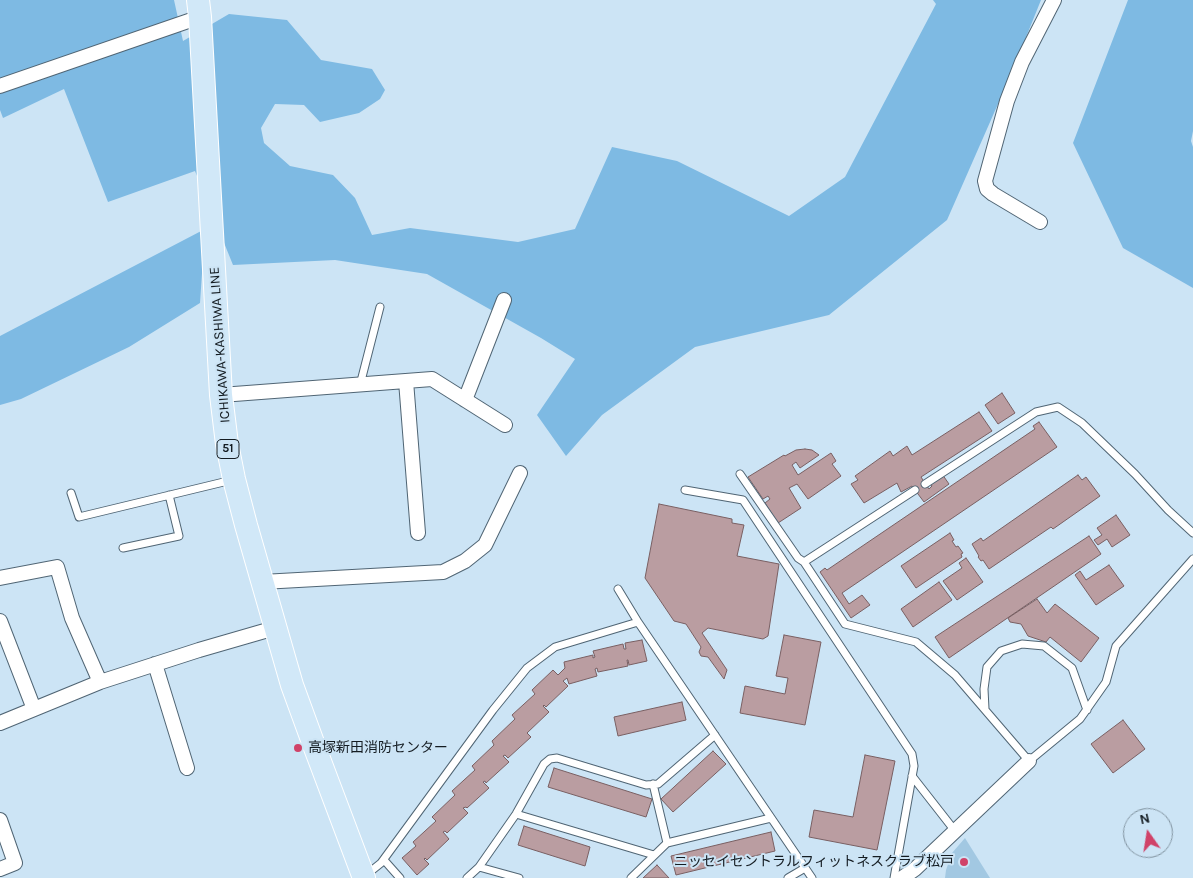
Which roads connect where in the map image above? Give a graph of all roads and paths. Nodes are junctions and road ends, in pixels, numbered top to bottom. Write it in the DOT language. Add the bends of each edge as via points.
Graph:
graph roads {
  1 [pos="1054,0"];
  2 [pos="199,8"];
  3 [pos="0,86"];
  4 [pos="1040,222"];
  5 [pos="504,300"];
  6 [pos="380,307"];
  7 [pos="406,381"];
  8 [pos="360,385"];
  9 [pos="221,395"];
  10 [pos="465,400"];
  11 [pos="505,424"];
  12 [pos="520,473"];
  13 [pos="740,474"];
  14 [pos="234,479"];
  15 [pos="925,484"];
  16 [pos="685,490"];
  17 [pos="915,490"];
  18 [pos="71,493"];
  19 [pos="169,495"];
  20 [pos="418,533"];
  21 [pos="1193,533"];
  22 [pos="123,548"];
  23 [pos="1193,559"];
  24 [pos="804,562"];
  25 [pos="0,578"];
  26 [pos="262,582"];
  27 [pos="618,589"];
  28 [pos="0,621"];
  29 [pos="638,622"];
  30 [pos="275,628"];
  31 [pos="155,664"];
  32 [pos="100,682"];
  33 [pos="34,709"];
  34 [pos="985,710"];
  35 [pos="1087,710"];
  36 [pos="0,723"];
  37 [pos="715,735"];
  38 [pos="1029,761"];
  39 [pos="187,768"];
  40 [pos="912,776"];
  41 [pos="653,784"];
  42 [pos="516,814"];
  43 [pos="771,818"];
  44 [pos="0,820"];
  45 [pos="955,831"];
  46 [pos="667,843"];
  47 [pos="654,855"];
  48 [pos="384,860"];
  49 [pos="479,867"];
  50 [pos="805,868"];
  51 [pos="0,870"];
  52 [pos="918,873"];
  53 [pos="364,877"];
  54 [pos="400,878"];
  55 [pos="467,878"];
  56 [pos="519,878"];
  57 [pos="631,878"];
  58 [pos="788,878"];
  59 [pos="812,878"];
  60 [pos="894,878"];
  61 [pos="902,878"];
  1 -- 4 [label="street" via="1022,62 1007,101 985,181 993,194"];
  2 -- 3 [label="street"];
  2 -- 9 [label="main road, ICHIKAWA-KASHIWA LINE / 51"];
  5 -- 10 [label="street"];
  6 -- 8 [label="lane"];
  7 -- 8 [label="street"];
  7 -- 10 [label="street" via="432,380"];
  7 -- 20 [label="street"];
  8 -- 9 [label="street"];
  9 -- 14 [label="main road, ICHIKAWA-KASHIWA LINE / 51"];
  10 -- 11 [label="street"];
  12 -- 26 [label="street" via="485,545 443,572"];
  13 -- 24 [label="lane"];
  14 -- 19 [label="lane"];
  14 -- 26 [label="main road, ICHIKAWA-KASHIWA LINE / 51"];
  15 -- 21 [label="lane" via="1036,412 1058,407 1095,436"];
  16 -- 40 [label="lane" via="743,500 912,754"];
  17 -- 24 [label="lane"];
  18 -- 19 [label="lane" via="79,517"];
  19 -- 22 [label="lane" via="179,536"];
  23 -- 35 [label="lane" via="1116,646 1106,682"];
  24 -- 34 [label="lane" via="845,624 916,642 954,675"];
  25 -- 32 [label="street" via="57,567 72,618"];
  26 -- 30 [label="main road, ICHIKAWA-KASHIWA LINE / 51"];
  27 -- 29 [label="lane"];
  28 -- 33 [label="street"];
  29 -- 37 [label="lane"];
  29 -- 48 [label="lane" via="555,648 527,668"];
  30 -- 31 [label="street"];
  30 -- 53 [label="main road, ICHIKAWA-KASHIWA LINE / 51" via="292,685"];
  31 -- 32 [label="street"];
  31 -- 39 [label="street"];
  32 -- 33 [label="street"];
  33 -- 36 [label="street"];
  34 -- 35 [label="lane" via="987,667 1001,652 1022,644 1044,646 1072,668"];
  34 -- 38 [label="lane"];
  35 -- 38 [label="lane"];
  37 -- 41 [label="lane" via="658,784"];
  37 -- 43 [label="lane"];
  38 -- 45 [label="street"];
  40 -- 45 [label="lane"];
  40 -- 60 [label="lane"];
  41 -- 42 [label="lane" via="646,785 558,758 550,759"];
  41 -- 46 [label="lane"];
  42 -- 47 [label="lane"];
  42 -- 49 [label="lane"];
  43 -- 46 [label="lane"];
  43 -- 50 [label="lane"];
  44 -- 51 [label="street" via="15,863"];
  45 -- 52 [label="street"];
  46 -- 47 [label="lane"];
  47 -- 57 [label="lane"];
  48 -- 53 [label="lane"];
  48 -- 54 [label="lane"];
  49 -- 55 [label="lane"];
  49 -- 56 [label="lane"];
  50 -- 58 [label="lane"];
  50 -- 59 [label="lane"];
  52 -- 61 [label="street"];
}
